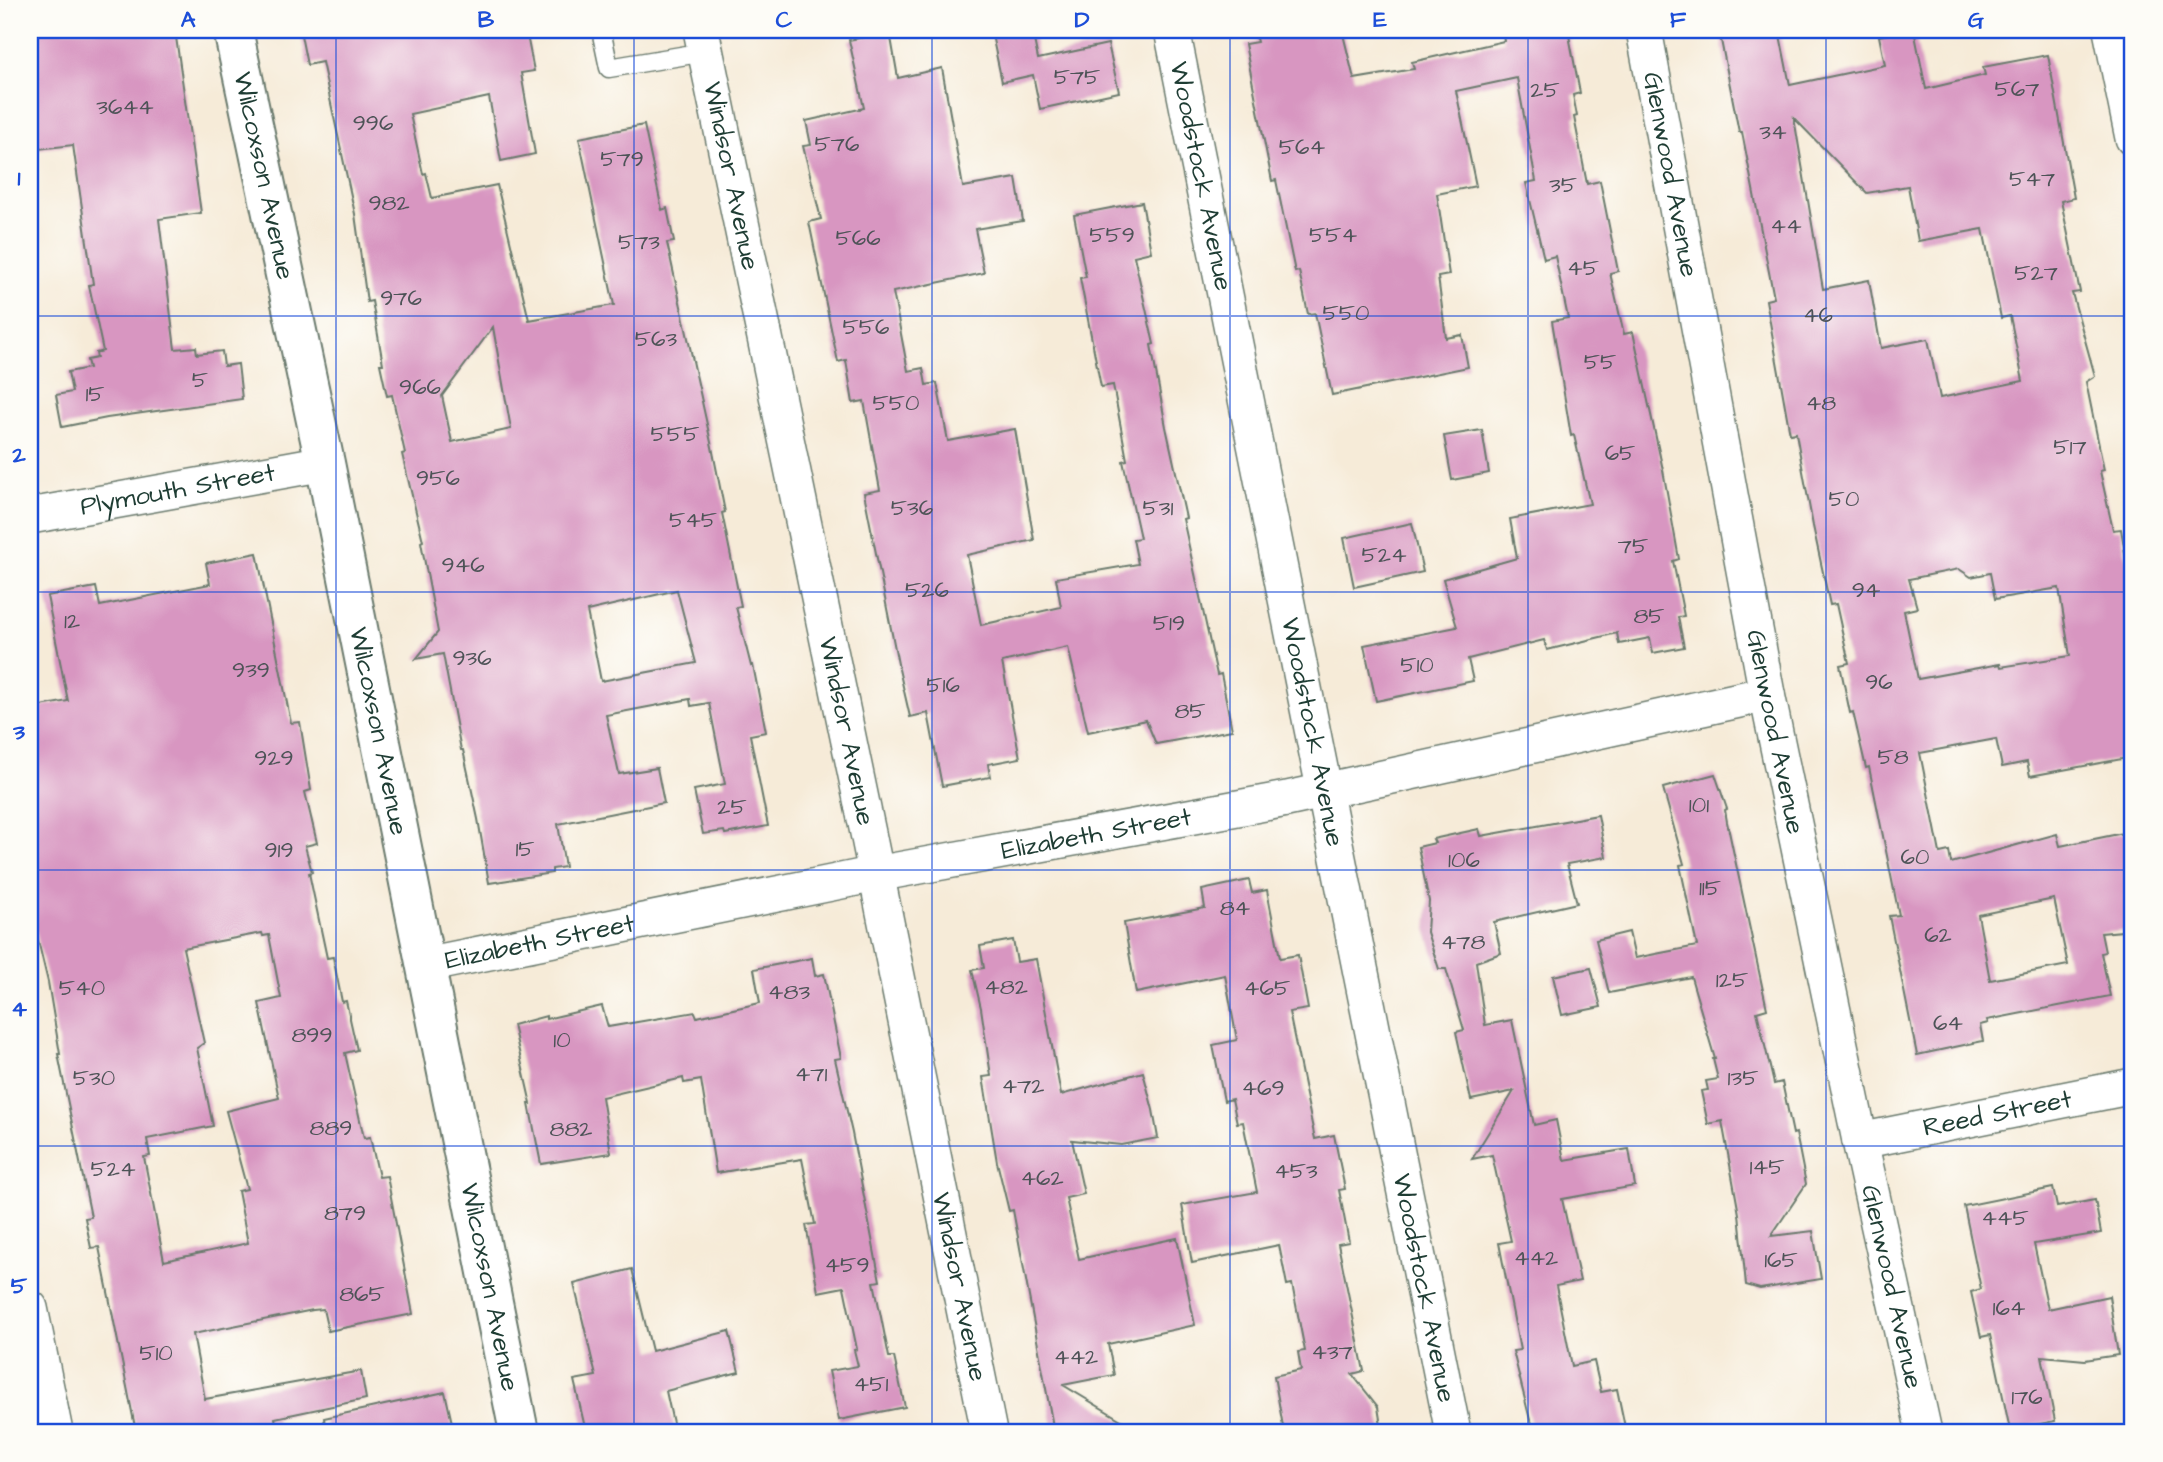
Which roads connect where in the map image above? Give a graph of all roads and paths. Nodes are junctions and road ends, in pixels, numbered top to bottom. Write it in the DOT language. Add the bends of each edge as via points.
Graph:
graph roads {
  1 [pos="233,30"];
  2 [pos="601,30"];
  3 [pos="1172,30"];
  4 [pos="1644,30"];
  5 [pos="2111,30"];
  6 [pos="703,41"];
  7 [pos="2133,138"];
  8 [pos="325,463"];
  9 [pos="30,516"];
  10 [pos="1767,694"];
  11 [pos="1324,790"];
  12 [pos="876,874"];
  13 [pos="425,965"];
  14 [pos="2133,1086"];
  15 [pos="1860,1141"];
  16 [pos="30,1308"];
  17 [pos="55,1432"];
  18 [pos="519,1432"];
  19 [pos="989,1432"];
  20 [pos="1453,1432"];
  21 [pos="1924,1432"];
  1 -- 8 [label="street, Wilcoxson Avenue"];
  2 -- 6 [label="lane" via="608,68"];
  3 -- 11 [label="street, Woodstock Avenue"];
  4 -- 10 [label="street, Glenwood Avenue"];
  5 -- 7 [label="street"];
  6 -- 12 [label="street, Windsor Avenue"];
  8 -- 9 [label="street, Plymouth Street"];
  8 -- 13 [label="street, Wilcoxson Avenue"];
  10 -- 11 [label="street, Elizabeth Street"];
  10 -- 15 [label="street, Glenwood Avenue"];
  11 -- 12 [label="street, Elizabeth Street"];
  11 -- 20 [label="street, Woodstock Avenue"];
  12 -- 13 [label="street, Elizabeth Street"];
  12 -- 19 [label="street, Windsor Avenue"];
  13 -- 18 [label="street, Wilcoxson Avenue"];
  14 -- 15 [label="street, Reed Street"];
  15 -- 21 [label="street, Glenwood Avenue"];
  16 -- 17 [label="street"];
}
